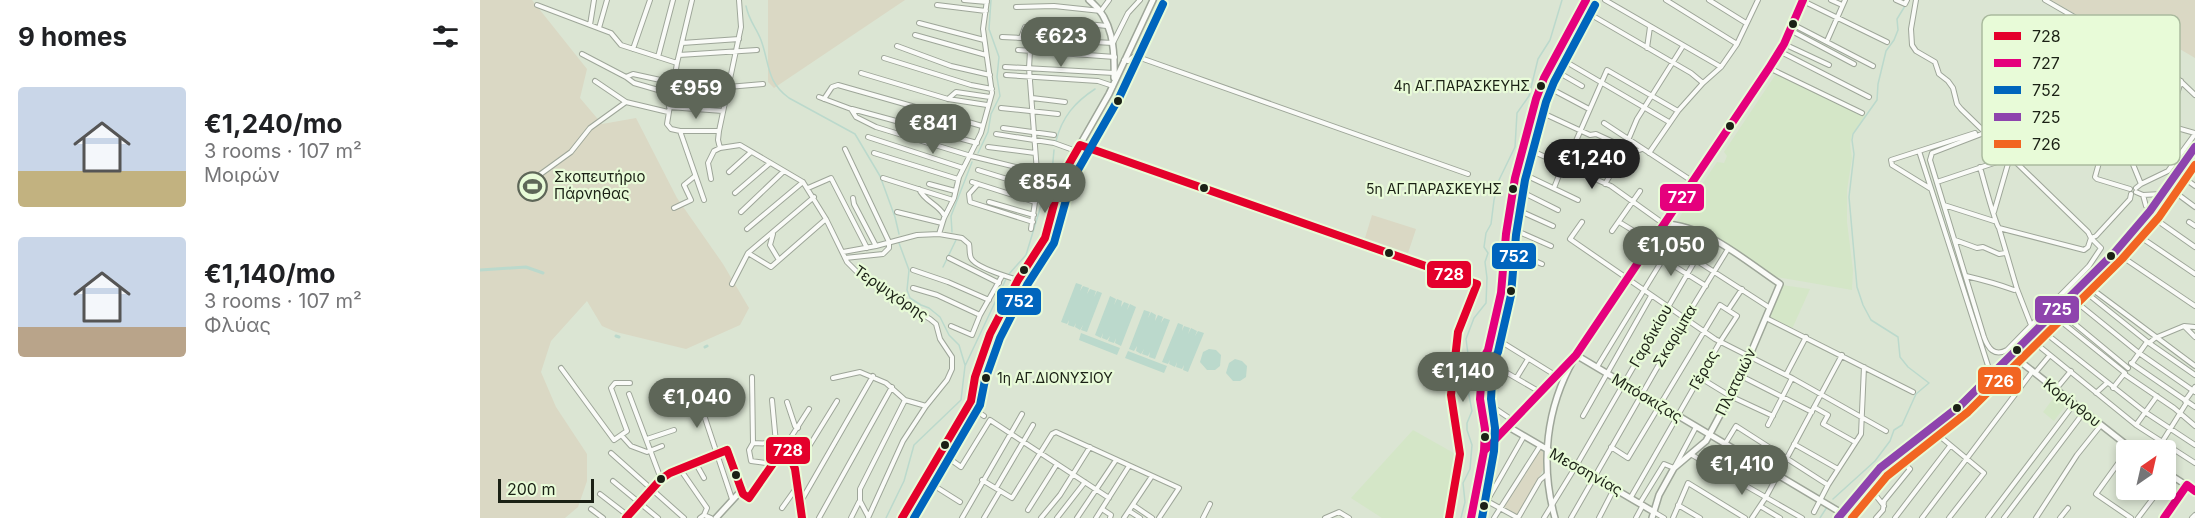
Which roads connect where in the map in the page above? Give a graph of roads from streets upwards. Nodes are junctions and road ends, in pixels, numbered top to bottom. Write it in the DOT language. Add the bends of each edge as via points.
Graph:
graph roads {
  1 [pos="594,0"];
  2 [pos="607,0"];
  3 [pos="650,0"];
  4 [pos="673,0"];
  5 [pos="692,0"];
  6 [pos="740,0"];
  7 [pos="964,0"];
  8 [pos="1089,0"];
  9 [pos="1109,0"];
  10 [pos="1140,0"];
  11 [pos="1153,0"];
  12 [pos="1586,0"];
  13 [pos="1605,0"];
  14 [pos="1666,0"];
  15 [pos="1710,0"];
  16 [pos="1758,0"];
  17 [pos="1803,0"];
  18 [pos="1831,0"];
  19 [pos="1845,0"];
  20 [pos="1896,0"];
  21 [pos="1916,0"];
  22 [pos="2045,0"];
  23 [pos="987,1"];
  24 [pos="1906,2"];
  25 [pos="537,5"];
  26 [pos="937,5"];
  27 [pos="1842,5"];
  28 [pos="1016,7"];
  29 [pos="1581,9"];
  30 [pos="986,11"];
  31 [pos="1101,11"];
  32 [pos="2068,14"];
  33 [pos="1836,16"];
  34 [pos="919,23"];
  35 [pos="1746,23"];
  36 [pos="590,25"];
  37 [pos="1107,26"];
  38 [pos="1650,27"];
  39 [pos="1791,27"];
  40 [pos="599,28"];
  41 [pos="915,35"];
  42 [pos="1002,37"];
  43 [pos="1021,38"];
  44 [pos="739,39"];
  45 [pos="984,40"];
  46 [pos="1827,41"];
  47 [pos="1887,42"];
  48 [pos="682,43"];
  49 [pos="1113,43"];
  50 [pos="1737,44"];
  51 [pos="1784,44"];
  52 [pos="897,46"];
  53 [pos="1683,46"];
  54 [pos="1647,48"];
  55 [pos="633,49"];
  56 [pos="757,50"];
  57 [pos="1018,50"];
  58 [pos="1030,51"];
  59 [pos="1779,51"];
  60 [pos="736,53"];
  61 [pos="582,54"];
  62 [pos="679,55"];
  63 [pos="986,55"];
  64 [pos="1556,56"];
  65 [pos="658,57"];
  66 [pos="884,58"];
  67 [pos="1115,58"];
  68 [pos="1124,60"];
  69 [pos="1672,62"];
  70 [pos="677,63"];
  71 [pos="1854,64"];
  72 [pos="1829,65"];
  73 [pos="1873,66"];
  74 [pos="1005,67"];
  75 [pos="1549,67"];
  76 [pos="1721,67"];
  77 [pos="1029,68"];
  78 [pos="1769,68"];
  79 [pos="861,73"];
  80 [pos="1114,73"];
  81 [pos="990,75"];
  82 [pos="1006,75"];
  83 [pos="1030,76"];
  84 [pos="626,77"];
  85 [pos="596,81"];
  86 [pos="2181,81"];
  87 [pos="1601,82"];
  88 [pos="1703,83"];
  89 [pos="763,84"];
  90 [pos="1113,84"];
  91 [pos="1542,84"];
  92 [pos="2180,84"];
  93 [pos="673,85"];
  94 [pos="1582,86"];
  95 [pos="728,87"];
  96 [pos="993,89"];
  97 [pos="672,94"];
  98 [pos="2195,95"];
  99 [pos="1652,96"];
  100 [pos="819,97"];
  101 [pos="990,97"];
  102 [pos="1869,97"];
  103 [pos="1032,98"];
  104 [pos="824,99"];
  105 [pos="948,99"];
  106 [pos="626,102"];
  107 [pos="1065,102"];
  108 [pos="987,105"];
  109 [pos="1001,108"];
  110 [pos="1645,108"];
  111 [pos="851,109"];
  112 [pos="1534,109"];
  113 [pos="1590,109"];
  114 [pos="669,110"];
  115 [pos="723,111"];
  116 [pos="1032,111"];
  117 [pos="1678,111"];
  118 [pos="1862,113"];
  119 [pos="1058,114"];
  120 [pos="1669,122"];
  121 [pos="1604,123"];
  122 [pos="982,126"];
  123 [pos="1003,128"];
  124 [pos="2180,129"];
  125 [pos="719,130"];
  126 [pos="1580,130"];
  127 [pos="680,131"];
  128 [pos="1982,131"];
  129 [pos="1034,132"];
  130 [pos="1975,132"];
  131 [pos="996,134"];
  132 [pos="1982,134"];
  133 [pos="2195,134"];
  134 [pos="1054,135"];
  135 [pos="868,137"];
  136 [pos="1035,140"];
  137 [pos="1628,140"];
  138 [pos="977,143"];
  139 [pos="1080,145"];
  140 [pos="1622,146"];
  141 [pos="988,147"];
  142 [pos="1523,147"];
  143 [pos="2195,147"];
  144 [pos="720,148"];
  145 [pos="845,149"];
  146 [pos="1642,149"];
  147 [pos="1076,151"];
  148 [pos="1919,151"];
  149 [pos="750,153"];
  150 [pos="874,153"];
  151 [pos="1035,153"];
  152 [pos="1649,153"];
  153 [pos="2180,155"];
  154 [pos="971,156"];
  155 [pos="1621,157"];
  156 [pos="770,163"];
  157 [pos="1987,165"];
  158 [pos="2008,165"];
  159 [pos="2017,165"];
  160 [pos="2098,165"];
  161 [pos="2133,165"];
  162 [pos="2172,165"];
  163 [pos="1564,166"];
  164 [pos="1980,167"];
  165 [pos="963,168"];
  166 [pos="978,170"];
  167 [pos="784,171"];
  168 [pos="1517,171"];
  169 [pos="729,172"];
  170 [pos="1036,172"];
  171 [pos="2177,173"];
  172 [pos="1468,174"];
  173 [pos="1047,175"];
  174 [pos="695,176"];
  175 [pos="883,178"];
  176 [pos="1061,178"];
  177 [pos="711,179"];
  178 [pos="958,179"];
  179 [pos="531,181"];
  180 [pos="1692,181"];
  181 [pos="803,182"];
  182 [pos="972,182"];
  183 [pos="1937,182"];
  184 [pos="929,184"];
  185 [pos="978,184"];
  186 [pos="1605,184"];
  187 [pos="2140,184"];
  188 [pos="2195,186"];
  189 [pos="2168,187"];
  190 [pos="808,188"];
  191 [pos="1514,188"];
  192 [pos="1554,188"];
  193 [pos="919,189"];
  194 [pos="1931,189"];
  195 [pos="1043,190"];
  196 [pos="955,191"];
  197 [pos="1640,191"];
  198 [pos="2133,191"];
  199 [pos="735,193"];
  200 [pos="1988,193"];
  201 [pos="2162,194"];
  202 [pos="1999,195"];
  203 [pos="2143,195"];
  204 [pos="814,197"];
  205 [pos="853,198"];
  206 [pos="704,200"];
  207 [pos="953,200"];
  208 [pos="1578,200"];
  209 [pos="989,201"];
  210 [pos="1035,202"];
  211 [pos="1633,202"];
  212 [pos="1944,205"];
  213 [pos="1511,207"];
  214 [pos="2195,207"];
  215 [pos="674,208"];
  216 [pos="1558,210"];
  217 [pos="741,212"];
  218 [pos="897,212"];
  219 [pos="1994,212"];
  220 [pos="2149,212"];
  221 [pos="945,215"];
  222 [pos="1034,215"];
  223 [pos="826,219"];
  224 [pos="1994,221"];
  225 [pos="1034,222"];
  226 [pos="1582,222"];
  227 [pos="1619,222"];
  228 [pos="2189,222"];
  229 [pos="942,223"];
  230 [pos="1665,224"];
  231 [pos="1508,226"];
  232 [pos="1553,226"];
  233 [pos="2195,226"];
  234 [pos="747,228"];
  235 [pos="1999,228"];
  236 [pos="1031,230"];
  237 [pos="774,231"];
  238 [pos="1612,231"];
  239 [pos="2133,232"];
  240 [pos="939,234"];
  241 [pos="1657,235"];
  242 [pos="2091,238"];
  243 [pos="1955,240"];
  244 [pos="889,242"];
  245 [pos="1652,242"];
  246 [pos="876,246"];
  247 [pos="1551,246"];
  248 [pos="2195,247"];
  249 [pos="867,248"];
  250 [pos="1506,248"];
  251 [pos="1647,249"];
  252 [pos="1728,249"];
  253 [pos="843,252"];
  254 [pos="2115,252"];
  255 [pos="748,253"];
  256 [pos="2005,253"];
  257 [pos="845,258"];
  258 [pos="949,258"];
  259 [pos="1663,259"];
  260 [pos="779,260"];
  261 [pos="1696,260"];
  262 [pos="1542,264"];
  263 [pos="913,270"];
  264 [pos="1715,271"];
  265 [pos="1687,274"];
  266 [pos="2195,274"];
  267 [pos="1002,276"];
  268 [pos="1966,276"];
  269 [pos="1627,278"];
  270 [pos="1018,280"];
  271 [pos="999,283"];
  272 [pos="732,284"];
  273 [pos="2081,285"];
  274 [pos="1706,286"];
  275 [pos="913,288"];
  276 [pos="1742,289"];
  277 [pos="2017,289"];
  278 [pos="1643,290"];
  279 [pos="1651,296"];
  280 [pos="2070,297"];
  281 [pos="989,300"];
  282 [pos="2195,306"];
  283 [pos="1668,307"];
  284 [pos="2115,307"];
  285 [pos="1770,308"];
  286 [pos="1728,310"];
  287 [pos="2058,310"];
  288 [pos="2109,312"];
  289 [pos="980,315"];
  290 [pos="2053,315"];
  291 [pos="1766,318"];
  292 [pos="1685,319"];
  293 [pos="2031,325"];
  294 [pos="951,326"];
  295 [pos="2184,326"];
  296 [pos="2195,327"];
  297 [pos="2038,328"];
  298 [pos="1703,331"];
  299 [pos="1806,337"];
  300 [pos="2195,337"];
  301 [pos="2029,338"];
  302 [pos="2155,338"];
  303 [pos="1490,339"];
  304 [pos="1720,342"];
  305 [pos="2148,343"];
  306 [pos="2174,352"];
  307 [pos="2139,353"];
  308 [pos="2012,355"];
  309 [pos="2050,355"];
  310 [pos="1576,356"];
  311 [pos="1842,356"];
  312 [pos="1749,357"];
  313 [pos="2170,358"];
  314 [pos="1483,359"];
  315 [pos="1528,359"];
  316 [pos="2130,365"];
  317 [pos="2195,366"];
  318 [pos="1864,367"];
  319 [pos="561,368"];
  320 [pos="1596,368"];
  321 [pos="2071,371"];
  322 [pos="2033,373"];
  323 [pos="2124,373"];
  324 [pos="1606,374"];
  325 [pos="1555,375"];
  326 [pos="1786,375"];
  327 [pos="1991,375"];
  328 [pos="2195,375"];
  329 [pos="873,376"];
  330 [pos="1741,376"];
  331 [pos="752,377"];
  332 [pos="1516,377"];
  333 [pos="1700,377"];
  334 [pos="833,378"];
  335 [pos="1792,378"];
  336 [pos="630,383"];
  337 [pos="2106,383"];
  338 [pos="1623,384"];
  339 [pos="892,387"];
  340 [pos="2113,388"];
  341 [pos="2055,390"];
  342 [pos="2194,390"];
  343 [pos="1540,392"];
  344 [pos="1913,392"];
  345 [pos="2096,393"];
  346 [pos="629,394"];
  347 [pos="1641,394"];
  348 [pos="1821,394"];
  349 [pos="1730,396"];
  350 [pos="2157,396"];
  351 [pos="1783,397"];
  352 [pos="698,398"];
  353 [pos="1480,399"];
  354 [pos="772,400"];
  355 [pos="905,400"];
  356 [pos="837,401"];
  357 [pos="2186,401"];
  358 [pos="787,402"];
  359 [pos="2074,404"];
  360 [pos="1658,405"];
  361 [pos="926,406"];
  362 [pos="969,406"];
  363 [pos="1814,407"];
  364 [pos="2195,407"];
  365 [pos="809,409"];
  366 [pos="1812,412"];
  367 [pos="2084,412"];
  368 [pos="2145,412"];
  369 [pos="1022,414"];
  370 [pos="2180,414"];
  371 [pos="984,416"];
  372 [pos="1583,416"];
  373 [pos="1678,416"];
  374 [pos="1773,416"];
  375 [pos="1862,417"];
  376 [pos="1512,420"];
  377 [pos="1033,425"];
  378 [pos="1768,425"];
  379 [pos="2101,425"];
  380 [pos="2136,425"];
  381 [pos="1507,426"];
  382 [pos="2195,426"];
  383 [pos="1696,427"];
  384 [pos="798,428"];
  385 [pos="2170,428"];
  386 [pos="1485,429"];
  387 [pos="1931,429"];
  388 [pos="674,430"];
  389 [pos="1886,431"];
  390 [pos="1011,434"];
  391 [pos="1500,434"];
  392 [pos="621,435"];
  393 [pos="1709,435"];
  394 [pos="1524,436"];
  395 [pos="647,439"];
  396 [pos="2118,440"];
  397 [pos="2159,440"];
  398 [pos="2163,440"];
  399 [pos="1024,442"];
  400 [pos="1855,442"];
  401 [pos="753,443"];
  402 [pos="776,443"];
  403 [pos="1725,444"];
  404 [pos="1794,444"];
  405 [pos="786,445"];
  406 [pos="2195,445"];
  407 [pos="662,446"];
  408 [pos="1540,446"];
  409 [pos="1950,446"];
  410 [pos="1090,447"];
  411 [pos="1611,447"];
  412 [pos="1546,450"];
  413 [pos="652,451"];
  414 [pos="1484,451"];
  415 [pos="2176,451"];
  416 [pos="940,452"];
  417 [pos="611,453"];
  418 [pos="717,453"];
  419 [pos="1041,453"];
  420 [pos="1692,455"];
  421 [pos="1895,456"];
  422 [pos="1786,459"];
  423 [pos="1116,460"];
  424 [pos="1966,460"];
  425 [pos="695,462"];
  426 [pos="2195,463"];
  427 [pos="774,464"];
  428 [pos="1057,464"];
  429 [pos="1129,466"];
  430 [pos="1576,466"];
  431 [pos="2116,467"];
  432 [pos="1674,468"];
  433 [pos="680,469"];
  434 [pos="1838,469"];
  435 [pos="794,471"];
  436 [pos="1072,474"];
  437 [pos="1547,474"];
  438 [pos="1778,475"];
  439 [pos="1152,476"];
  440 [pos="1594,476"];
  441 [pos="704,478"];
  442 [pos="2176,478"];
  443 [pos="661,479"];
  444 [pos="924,480"];
  445 [pos="982,480"];
  446 [pos="613,481"];
  447 [pos="1085,482"];
  448 [pos="1866,483"];
  449 [pos="1828,484"];
  450 [pos="2187,485"];
  451 [pos="798,486"];
  452 [pos="1615,487"];
  453 [pos="652,489"];
  454 [pos="998,489"];
  455 [pos="1096,489"];
  456 [pos="2195,490"];
  457 [pos="741,492"];
  458 [pos="600,494"];
  459 [pos="1475,497"];
  460 [pos="1631,497"];
  461 [pos="1766,497"];
  462 [pos="1109,498"];
  463 [pos="732,499"];
  464 [pos="1820,500"];
  465 [pos="2152,500"];
  466 [pos="860,501"];
  467 [pos="1487,501"];
  468 [pos="960,502"];
  469 [pos="641,503"];
  470 [pos="800,503"];
  471 [pos="1210,504"];
  472 [pos="1641,504"];
  473 [pos="1133,505"];
  474 [pos="1551,505"];
  475 [pos="1678,505"];
  476 [pos="1760,506"];
  477 [pos="1884,506"];
  478 [pos="782,508"];
  479 [pos="2068,508"];
  480 [pos="591,509"];
  481 [pos="1102,509"];
  482 [pos="1501,509"];
  483 [pos="1028,510"];
  484 [pos="1129,511"];
  485 [pos="1814,512"];
  486 [pos="2121,512"];
  487 [pos="1653,515"];
  488 [pos="1840,515"];
  489 [pos="629,517"];
  490 [pos="702,517"];
  491 [pos="868,517"];
  492 [pos="603,518"];
  493 [pos="658,518"];
  494 [pos="684,518"];
  495 [pos="711,518"];
  496 [pos="716,518"];
  497 [pos="802,518"];
  498 [pos="819,518"];
  499 [pos="851,518"];
  500 [pos="902,518"];
  501 [pos="962,518"];
  502 [pos="984,518"];
  503 [pos="1041,518"];
  504 [pos="1057,518"];
  505 [pos="1077,518"];
  506 [pos="1096,518"];
  507 [pos="1110,518"];
  508 [pos="1124,518"];
  509 [pos="1140,518"];
  510 [pos="1152,518"];
  511 [pos="1159,518"];
  512 [pos="1203,518"];
  513 [pos="1325,518"];
  514 [pos="1349,518"];
  515 [pos="1449,518"];
  516 [pos="1471,518"];
  517 [pos="1494,518"];
  518 [pos="1518,518"];
  519 [pos="1544,518"];
  520 [pos="1555,518"];
  521 [pos="1571,518"];
  522 [pos="1599,518"];
  523 [pos="1636,518"];
  524 [pos="1664,518"];
  525 [pos="1672,518"];
  526 [pos="1700,518"];
  527 [pos="1745,518"];
  528 [pos="1752,518"];
  529 [pos="1780,518"];
  530 [pos="1802,518"];
  531 [pos="1850,518"];
  532 [pos="1876,518"];
  533 [pos="1895,518"];
  534 [pos="1923,518"];
  535 [pos="1949,518"];
  536 [pos="1988,518"];
  537 [pos="2004,518"];
  538 [pos="2036,518"];
  539 [pos="2060,518"];
  540 [pos="2117,518"];
  541 [pos="2131,518"];
  542 [pos="2139,518"];
  543 [pos="2164,518"];
  1 -- 36 [label="street"];
  2 -- 40 [label="street"];
  3 -- 55 [label="street"];
  4 -- 65 [label="street"];
  5 -- 48 [label="street"];
  6 -- 44 [label="street"];
  7 -- 23 [label="street"];
  8 -- 31 [label="street"];
  9 -- 31 [label="street"];
  10 -- 49 [label="street"];
  11 -- 68 [label="street"];
  12 -- 29 [label="street"];
  13 -- 38 [label="street"];
  14 -- 50 [label="street"];
  15 -- 35 [label="street"];
  16 -- 35 [label="street"];
  17 -- 33 [label="street"];
  17 -- 39 [label="street"];
  18 -- 27 [label="street"];
  19 -- 27 [label="street"];
  20 -- 24 [label="street"];
  21 -- 128 [label="street" via="1912,45 1933,60 1939,74 1953,88 1957,104"];
  22 -- 32 [label="street"];
  23 -- 30 [label="street"];
  25 -- 36 [label="street"];
  26 -- 30 [label="street"];
  27 -- 33 [label="street"];
  28 -- 31 [label="street"];
  29 -- 54 [label="street"];
  29 -- 64 [label="street"];
  30 -- 45 [label="street"];
  31 -- 37 [label="street"];
  33 -- 46 [label="street"];
  33 -- 47 [label="street"];
  34 -- 45 [label="street"];
  35 -- 50 [label="street"];
  36 -- 40 [label="street"];
  37 -- 43 [label="street" via="1066,22 1030,26 1025,27"];
  37 -- 49 [label="street"];
  38 -- 53 [label="street"];
  38 -- 54 [label="street"];
  39 -- 46 [label="street"];
  39 -- 51 [label="street"];
  39 -- 71 [label="street"];
  40 -- 55 [label="street"];
  41 -- 63 [label="street"];
  42 -- 43 [label="street"];
  43 -- 49 [label="street"];
  44 -- 48 [label="street"];
  44 -- 60 [label="street"];
  45 -- 63 [label="street"];
  46 -- 73 [label="street"];
  48 -- 62 [label="street"];
  49 -- 67 [label="street"];
  50 -- 76 [label="street"];
  51 -- 59 [label="street"];
  51 -- 72 [label="street"];
  52 -- 81 [label="street" via="951,66"];
  53 -- 69 [label="street"];
  53 -- 76 [label="street"];
  54 -- 69 [label="street"];
  55 -- 65 [label="street"];
  56 -- 60 [label="street"];
  57 -- 58 [label="street"];
  58 -- 67 [label="street"];
  58 -- 77 [label="street"];
  59 -- 78 [label="street"];
  59 -- 102 [label="street"];
  60 -- 62 [label="street"];
  60 -- 95 [label="street"];
  61 -- 84 [label="street"];
  62 -- 70 [label="street"];
  63 -- 81 [label="street"];
  64 -- 75 [label="street"];
  64 -- 87 [label="street"];
  65 -- 70 [label="street"];
  66 -- 96 [label="street"];
  67 -- 68 [label="street"];
  67 -- 80 [label="street"];
  68 -- 90 [label="street"];
  68 -- 172 [label="street" via="1128,62 1135,56"];
  69 -- 88 [label="street"];
  69 -- 99 [label="street"];
  70 -- 93 [label="street"];
  74 -- 77 [label="street"];
  75 -- 91 [label="street"];
  75 -- 94 [label="street"];
  76 -- 88 [label="street"];
  77 -- 80 [label="street"];
  77 -- 83 [label="street"];
  78 -- 118 [label="street"];
  78 -- 180 [label="street"];
  79 -- 105 [label="street"];
  80 -- 90 [label="street"];
  81 -- 96 [label="street"];
  82 -- 83 [label="street"];
  83 -- 90 [label="street"];
  83 -- 103 [label="street"];
  84 -- 93 [label="street" via="633,74"];
  84 -- 97 [label="street"];
  85 -- 106 [label="street"];
  86 -- 92 [label="street"];
  86 -- 98 [label="street"];
  87 -- 99 [label="street" via="1607,70"];
  87 -- 110 [label="street"];
  87 -- 113 [label="street"];
  88 -- 117 [label="street"];
  89 -- 95 [label="street"];
  90 -- 139 [label="street"];
  91 -- 112 [label="street"];
  91 -- 113 [label="street"];
  93 -- 95 [label="street"];
  93 -- 97 [label="street"];
  95 -- 115 [label="street"];
  96 -- 101 [label="street"];
  97 -- 114 [label="street"];
  99 -- 110 [label="street"];
  99 -- 117 [label="street"];
  100 -- 104 [label="street"];
  101 -- 105 [label="street" via="956,92"];
  101 -- 108 [label="street"];
  103 -- 107 [label="street"];
  103 -- 116 [label="street"];
  104 -- 111 [label="street"];
  104 -- 122 [label="street" via="838,85"];
  105 -- 108 [label="street"];
  106 -- 114 [label="street"];
  106 -- 179 [label="street" via="590,128 571,152"];
  108 -- 122 [label="street"];
  109 -- 116 [label="street"];
  110 -- 120 [label="street"];
  110 -- 137 [label="street"];
  111 -- 138 [label="street"];
  111 -- 154 [label="street" via="856,117 876,127"];
  112 -- 126 [label="street"];
  112 -- 142 [label="street"];
  113 -- 126 [label="street"];
  114 -- 115 [label="street"];
  114 -- 127 [label="street" via="668,127"];
  115 -- 125 [label="street"];
  116 -- 119 [label="street"];
  116 -- 129 [label="street"];
  117 -- 120 [label="street"];
  120 -- 152 [label="street"];
  121 -- 137 [label="street"];
  122 -- 138 [label="street"];
  123 -- 129 [label="street"];
  124 -- 133 [label="street"];
  125 -- 127 [label="street"];
  125 -- 144 [label="street"];
  126 -- 140 [label="street"];
  126 -- 163 [label="street"];
  127 -- 174 [label="street"];
  129 -- 134 [label="street"];
  129 -- 136 [label="street"];
  130 -- 148 [label="street"];
  131 -- 136 [label="street"];
  132 -- 183 [label="street" via="1932,153 1930,160"];
  133 -- 153 [label="street"];
  135 -- 165 [label="street"];
  136 -- 147 [label="street"];
  136 -- 151 [label="street"];
  137 -- 146 [label="street"];
  137 -- 155 [label="street"];
  138 -- 154 [label="street"];
  139 -- 147 [label="street"];
  139 -- 515 [label="street" via="1477,284 1459,329 1451,389 1460,454"];
  141 -- 151 [label="street"];
  142 -- 163 [label="street"];
  142 -- 168 [label="street"];
  143 -- 171 [label="street"];
  144 -- 149 [label="street, Τερψιχόρης" via="740,145"];
  144 -- 177 [label="street" via="708,163"];
  145 -- 244 [label="street"];
  146 -- 152 [label="street"];
  146 -- 155 [label="street"];
  147 -- 176 [label="street"];
  148 -- 194 [label="street"];
  148 -- 194 [label="street" via="1891,160 1892,165"];
  149 -- 156 [label="street, Τερψιχόρης"];
  149 -- 169 [label="street"];
  150 -- 178 [label="street"];
  151 -- 170 [label="street"];
  152 -- 180 [label="street"];
  154 -- 165 [label="street"];
  154 -- 170 [label="street"];
  155 -- 186 [label="street"];
  156 -- 167 [label="street, Τερψιχόρης"];
  156 -- 199 [label="street"];
  157 -- 164 [label="street"];
  158 -- 202 [label="street"];
  159 -- 242 [label="street"];
  160 -- 198 [label="street" via="2097,179"];
  161 -- 187 [label="street"];
  162 -- 187 [label="street"];
  163 -- 186 [label="street"];
  163 -- 192 [label="street"];
  164 -- 183 [label="street"];
  164 -- 200 [label="street"];
  165 -- 178 [label="street"];
  166 -- 195 [label="street"];
  167 -- 181 [label="street, Τερψιχόρης"];
  167 -- 217 [label="street"];
  168 -- 191 [label="street"];
  168 -- 192 [label="street"];
  170 -- 173 [label="street"];
  171 -- 188 [label="street"];
  171 -- 189 [label="street"];
  173 -- 176 [label="street"];
  173 -- 195 [label="street"];
  174 -- 206 [label="street"];
  174 -- 215 [label="street" via="684,185 691,200"];
  175 -- 193 [label="street"];
  176 -- 270 [label="street" via="1044,238"];
  178 -- 196 [label="street"];
  180 -- 230 [label="street"];
  181 -- 190 [label="street, Τερψιχόρης"];
  181 -- 234 [label="street"];
  182 -- 185 [label="street"];
  183 -- 212 [label="street"];
  184 -- 196 [label="street"];
  185 -- 210 [label="street"];
  185 -- 225 [label="street" via="969,194 970,202"];
  186 -- 211 [label="street"];
  187 -- 198 [label="street"];
  189 -- 201 [label="street"];
  189 -- 214 [label="street"];
  190 -- 204 [label="street, Τερψιχόρης"];
  190 -- 249 [label="street" via="831,178"];
  191 -- 213 [label="street"];
  191 -- 216 [label="street"];
  192 -- 208 [label="street"];
  193 -- 207 [label="street"];
  193 -- 221 [label="street"];
  194 -- 327 [label="street"];
  195 -- 210 [label="street"];
  196 -- 207 [label="street"];
  197 -- 211 [label="street"];
  198 -- 203 [label="street"];
  198 -- 242 [label="street" via="2130,199"];
  200 -- 202 [label="street"];
  200 -- 219 [label="street"];
  201 -- 203 [label="street"];
  201 -- 220 [label="street"];
  202 -- 219 [label="street"];
  203 -- 220 [label="street"];
  204 -- 223 [label="street, Τερψιχόρης"];
  204 -- 237 [label="street"];
  205 -- 246 [label="street"];
  207 -- 221 [label="street"];
  209 -- 222 [label="street"];
  210 -- 222 [label="street"];
  211 -- 227 [label="street"];
  211 -- 230 [label="street"];
  212 -- 224 [label="street"];
  212 -- 243 [label="street"];
  213 -- 231 [label="street"];
  213 -- 232 [label="street"];
  218 -- 229 [label="street"];
  219 -- 224 [label="street"];
  220 -- 239 [label="street"];
  220 -- 248 [label="street"];
  221 -- 229 [label="street"];
  222 -- 225 [label="street"];
  223 -- 253 [label="street, Τερψιχόρης"];
  223 -- 260 [label="street"];
  224 -- 235 [label="street"];
  225 -- 236 [label="street"];
  226 -- 269 [label="street" via="1570,239"];
  227 -- 238 [label="street"];
  227 -- 245 [label="street"];
  228 -- 233 [label="street"];
  229 -- 240 [label="street"];
  230 -- 241 [label="street"];
  230 -- 252 [label="street" via="1701,233"];
  231 -- 247 [label="street"];
  231 -- 250 [label="street"];
  235 -- 242 [label="street" via="2084,250"];
  235 -- 256 [label="street"];
  237 -- 255 [label="street"];
  237 -- 260 [label="street" via="770,245"];
  239 -- 254 [label="street"];
  239 -- 266 [label="street"];
  240 -- 244 [label="street" via="913,235"];
  240 -- 267 [label="street" via="965,240 973,261"];
  241 -- 245 [label="street"];
  241 -- 261 [label="street"];
  242 -- 293 [label="street" via="2101,248 2089,266"];
  243 -- 256 [label="street"];
  243 -- 268 [label="street"];
  244 -- 246 [label="street"];
  244 -- 257 [label="street" via="883,254"];
  245 -- 251 [label="street"];
  246 -- 249 [label="street"];
  249 -- 253 [label="street"];
  250 -- 262 [label="street"];
  250 -- 303 [label="street"];
  251 -- 259 [label="street"];
  251 -- 269 [label="street"];
  252 -- 264 [label="street, Σκαρίμπα"];
  252 -- 285 [label="street, Πλαταιών" via="1780,284"];
  253 -- 257 [label="street, Τερψιχόρης"];
  254 -- 273 [label="street"];
  254 -- 282 [label="street"];
  255 -- 260 [label="street" via="771,267"];
  255 -- 272 [label="street"];
  256 -- 277 [label="street"];
  257 -- 361 [label="street, Τερψιχόρης" via="858,273 936,324 952,357 952,369"];
  258 -- 271 [label="street"];
  259 -- 265 [label="street"];
  259 -- 278 [label="street"];
  261 -- 264 [label="street"];
  261 -- 265 [label="street, Γαρδικίου"];
  263 -- 281 [label="street"];
  264 -- 274 [label="street, Σκαρίμπα"];
  264 -- 276 [label="street"];
  265 -- 274 [label="street"];
  265 -- 283 [label="street, Γαρδικίου"];
  267 -- 270 [label="street"];
  267 -- 271 [label="street"];
  268 -- 277 [label="street"];
  268 -- 293 [label="street" via="1988,348 2000,353 2007,350"];
  269 -- 278 [label="street"];
  269 -- 310 [label="street"];
  270 -- 362 [label="street" via="990,334"];
  271 -- 281 [label="street"];
  273 -- 280 [label="street"];
  273 -- 284 [label="street"];
  273 -- 288 [label="street"];
  274 -- 292 [label="street, Σκαρίμπα"];
  275 -- 289 [label="street"];
  276 -- 285 [label="street"];
  276 -- 286 [label="street"];
  277 -- 293 [label="street"];
  278 -- 279 [label="street"];
  278 -- 320 [label="street"];
  279 -- 283 [label="street"];
  279 -- 324 [label="street"];
  280 -- 287 [label="street"];
  280 -- 307 [label="street"];
  281 -- 289 [label="street"];
  283 -- 292 [label="street"];
  283 -- 338 [label="street, Γαρδικίου"];
  284 -- 288 [label="street"];
  284 -- 302 [label="street"];
  285 -- 291 [label="street, Πλαταιών"];
  286 -- 298 [label="street" via="1720,305"];
  286 -- 304 [label="street, Γέρας" via="1737,316"];
  287 -- 290 [label="street"];
  287 -- 316 [label="street"];
  288 -- 305 [label="street"];
  289 -- 294 [label="street" via="972,334"];
  290 -- 297 [label="street"];
  290 -- 323 [label="street"];
  291 -- 299 [label="street"];
  291 -- 312 [label="street, Πλαταιών"];
  292 -- 298 [label="street"];
  292 -- 347 [label="street, Σκαρίμπα"];
  295 -- 296 [label="street"];
  295 -- 300 [label="street"];
  295 -- 302 [label="street"];
  297 -- 301 [label="street"];
  297 -- 337 [label="street"];
  298 -- 304 [label="street"];
  298 -- 360 [label="street"];
  299 -- 311 [label="street"];
  299 -- 326 [label="street"];
  301 -- 308 [label="street"];
  301 -- 309 [label="street"];
  302 -- 305 [label="street"];
  302 -- 306 [label="street"];
  303 -- 314 [label="street"];
  303 -- 315 [label="street"];
  304 -- 312 [label="street"];
  304 -- 333 [label="street, Γέρας"];
  305 -- 307 [label="street"];
  305 -- 313 [label="street"];
  306 -- 313 [label="street"];
  306 -- 317 [label="street"];
  307 -- 316 [label="street"];
  307 -- 342 [label="street"];
  308 -- 322 [label="street, Κορίνθου"];
  308 -- 327 [label="street"];
  309 -- 321 [label="street"];
  309 -- 322 [label="street"];
  310 -- 320 [label="street, Μπόσκιζας"];
  310 -- 325 [label="street"];
  310 -- 412 [label="street" via="1557,399"];
  311 -- 318 [label="street"];
  311 -- 348 [label="street"];
  312 -- 326 [label="street"];
  312 -- 330 [label="street, Πλαταιών"];
  313 -- 328 [label="street"];
  314 -- 332 [label="street"];
  314 -- 353 [label="street"];
  315 -- 325 [label="street"];
  315 -- 332 [label="street"];
  316 -- 323 [label="street"];
  316 -- 357 [label="street"];
  318 -- 344 [label="street"];
  318 -- 375 [label="street"];
  319 -- 392 [label="street" via="614,440"];
  320 -- 324 [label="street, Μπόσκιζας"];
  321 -- 341 [label="street"];
  321 -- 345 [label="street"];
  322 -- 341 [label="street, Κορίνθου"];
  322 -- 424 [label="street"];
  323 -- 340 [label="street"];
  323 -- 350 [label="street"];
  324 -- 338 [label="street, Μπόσκιζας"];
  324 -- 372 [label="street"];
  325 -- 343 [label="street"];
  326 -- 335 [label="street"];
  327 -- 387 [label="street"];
  329 -- 334 [label="street" via="858,371"];
  329 -- 339 [label="street"];
  329 -- 470 [label="street"];
  330 -- 349 [label="street, Πλαταιών"];
  330 -- 351 [label="street"];
  331 -- 401 [label="street"];
  332 -- 343 [label="street"];
  333 -- 349 [label="street"];
  333 -- 373 [label="street, Γέρας"];
  335 -- 348 [label="street"];
  335 -- 351 [label="street"];
  336 -- 392 [label="street" via="615,383 611,388 627,431"];
  337 -- 340 [label="street"];
  337 -- 345 [label="street"];
  338 -- 347 [label="street, Μπόσκιζας"];
  338 -- 430 [label="street, Γαρδικίου"];
  339 -- 355 [label="street"];
  339 -- 498 [label="street"];
  340 -- 368 [label="street"];
  341 -- 359 [label="street, Κορίνθου"];
  342 -- 357 [label="street"];
  343 -- 376 [label="street"];
  345 -- 380 [label="street"];
  346 -- 395 [label="street"];
  347 -- 360 [label="street, Μπόσκιζας"];
  347 -- 411 [label="street, Σκαρίμπα"];
  348 -- 363 [label="street"];
  348 -- 375 [label="street"];
  349 -- 374 [label="street"];
  349 -- 393 [label="street, Πλαταιών"];
  350 -- 368 [label="street"];
  350 -- 370 [label="street"];
  351 -- 366 [label="street"];
  351 -- 374 [label="street"];
  352 -- 418 [label="street"];
  353 -- 376 [label="street"];
  353 -- 386 [label="street"];
  354 -- 402 [label="street"];
  355 -- 361 [label="street"];
  355 -- 466 [label="street" via="860,489"];
  356 -- 435 [label="street"];
  357 -- 364 [label="street"];
  357 -- 370 [label="street"];
  358 -- 384 [label="street"];
  359 -- 367 [label="street, Κορίνθου"];
  359 -- 536 [label="street"];
  360 -- 373 [label="street, Μπόσκιζας"];
  360 -- 411 [label="street" via="1628,458"];
  361 -- 491 [label="street, Τερψιχόρης" via="898,450"];
  362 -- 371 [label="street"];
  362 -- 416 [label="street"];
  363 -- 366 [label="street"];
  363 -- 400 [label="street" via="1828,415 1823,424"];
  365 -- 384 [label="street"];
  366 -- 404 [label="street"];
  367 -- 379 [label="street, Κορίνθου"];
  367 -- 537 [label="street"];
  368 -- 380 [label="street"];
  368 -- 385 [label="street"];
  369 -- 390 [label="street"];
  370 -- 382 [label="street"];
  370 -- 385 [label="street"];
  373 -- 383 [label="street, Μπόσκιζας"];
  373 -- 460 [label="street, Γέρας"];
  374 -- 378 [label="street"];
  375 -- 389 [label="street"];
  375 -- 400 [label="street" via="1862,434"];
  376 -- 381 [label="street"];
  377 -- 399 [label="street"];
  379 -- 396 [label="street, Κορίνθου"];
  379 -- 538 [label="street"];
  380 -- 397 [label="street"];
  381 -- 391 [label="street"];
  381 -- 394 [label="street, Μεσσηνίας"];
  383 -- 393 [label="street, Μπόσκιζας"];
  383 -- 432 [label="street, Πλαταιών"];
  384 -- 405 [label="street"];
  385 -- 398 [label="street"];
  385 -- 406 [label="street"];
  386 -- 391 [label="street" via="1490,435"];
  386 -- 414 [label="street"];
  387 -- 409 [label="street"];
  387 -- 421 [label="street"];
  388 -- 395 [label="street"];
  390 -- 399 [label="street"];
  390 -- 416 [label="street" via="990,420 961,466"];
  390 -- 445 [label="street"];
  391 -- 414 [label="street"];
  392 -- 413 [label="street" via="631,446"];
  393 -- 403 [label="street, Μπόσκιζας"];
  393 -- 420 [label="street, Πλαταιών"];
  394 -- 408 [label="street, Μεσσηνίας"];
  394 -- 467 [label="street"];
  395 -- 413 [label="street"];
  399 -- 419 [label="street"];
  399 -- 454 [label="street"];
  400 -- 434 [label="street"];
  401 -- 402 [label="street"];
  401 -- 427 [label="street" via="749,447 751,461"];
  402 -- 405 [label="street"];
  403 -- 422 [label="street" via="1736,426"];
  403 -- 438 [label="street, Μπόσκιζας"];
  404 -- 422 [label="street"];
  404 -- 434 [label="street"];
  405 -- 427 [label="street"];
  405 -- 435 [label="street"];
  407 -- 413 [label="street"];
  408 -- 412 [label="street, Μεσσηνίας"];
  408 -- 482 [label="street"];
  409 -- 424 [label="street"];
  409 -- 533 [label="street"];
  410 -- 419 [label="street" via="1054,432"];
  410 -- 423 [label="street"];
  410 -- 436 [label="street"];
  411 -- 440 [label="street, Σκαρίμπα"];
  412 -- 430 [label="street, Μεσσηνίας"];
  412 -- 437 [label="street"];
  413 -- 443 [label="street"];
  414 -- 459 [label="street"];
  415 -- 426 [label="street"];
  416 -- 444 [label="street"];
  417 -- 453 [label="street"];
  418 -- 425 [label="street"];
  418 -- 457 [label="street" via="727,450"];
  418 -- 463 [label="street"];
  419 -- 428 [label="street"];
  419 -- 454 [label="street" via="1012,498"];
  420 -- 432 [label="street, Πλαταιών"];
  420 -- 461 [label="street"];
  421 -- 448 [label="street"];
  421 -- 477 [label="street" via="1910,468"];
  422 -- 438 [label="street"];
  422 -- 449 [label="street"];
  423 -- 429 [label="street"];
  423 -- 455 [label="street"];
  424 -- 534 [label="street"];
  424 -- 535 [label="street" via="1984,473"];
  425 -- 433 [label="street"];
  425 -- 441 [label="street"];
  427 -- 457 [label="street" via="749,498"];
  428 -- 436 [label="street"];
  428 -- 483 [label="street"];
  429 -- 439 [label="street"];
  429 -- 462 [label="street"];
  430 -- 440 [label="street, Μεσσηνίας"];
  430 -- 474 [label="street, Γαρδικίου"];
  431 -- 486 [label="street" via="2096,494"];
  432 -- 472 [label="street" via="1664,464"];
  432 -- 487 [label="street, Πλαταιών"];
  433 -- 443 [label="street"];
  433 -- 490 [label="street" via="707,508"];
  434 -- 449 [label="street"];
  435 -- 451 [label="street"];
  436 -- 447 [label="street"];
  436 -- 503 [label="street"];
  437 -- 474 [label="street"];
  437 -- 518 [label="street"];
  438 -- 461 [label="street"];
  438 -- 464 [label="street, Μπόσκιζας"];
  439 -- 473 [label="street"];
  439 -- 511 [label="street" via="1179,488"];
  440 -- 452 [label="street, Μεσσηνίας"];
  440 -- 521 [label="street, Σκαρίμπα"];
  442 -- 450 [label="street"];
  443 -- 453 [label="street"];
  444 -- 468 [label="street"];
  444 -- 500 [label="street"];
  445 -- 454 [label="street"];
  445 -- 501 [label="street"];
  446 -- 469 [label="street"];
  447 -- 455 [label="street"];
  447 -- 504 [label="street"];
  448 -- 477 [label="street"];
  448 -- 488 [label="street"];
  449 -- 464 [label="street"];
  450 -- 456 [label="street"];
  450 -- 543 [label="street"];
  451 -- 470 [label="street"];
  451 -- 478 [label="street"];
  452 -- 460 [label="street, Μεσσηνίας"];
  452 -- 522 [label="street"];
  453 -- 469 [label="street"];
  453 -- 494 [label="street"];
  454 -- 502 [label="street"];
  455 -- 462 [label="street"];
  455 -- 505 [label="street"];
  457 -- 463 [label="street"];
  458 -- 489 [label="street"];
  459 -- 467 [label="street"];
  459 -- 516 [label="street"];
  460 -- 472 [label="street, Μεσσηνίας"];
  461 -- 476 [label="street"];
  461 -- 530 [label="street"];
  462 -- 481 [label="street"];
  463 -- 496 [label="street"];
  464 -- 485 [label="street"];
  464 -- 488 [label="street, Μπόσκιζας"];
  465 -- 542 [label="street"];
  466 -- 491 [label="street"];
  466 -- 499 [label="street"];
  467 -- 482 [label="street"];
  469 -- 489 [label="street"];
  469 -- 493 [label="street"];
  470 -- 497 [label="street"];
  471 -- 512 [label="street"];
  472 -- 487 [label="street, Μεσσηνίας"];
  472 -- 523 [label="street"];
  473 -- 484 [label="street"];
  473 -- 510 [label="street"];
  474 -- 519 [label="street, Γαρδικίου"];
  474 -- 520 [label="street"];
  475 -- 525 [label="street"];
  475 -- 526 [label="street"];
  475 -- 527 [label="street" via="1688,483"];
  476 -- 528 [label="street"];
  476 -- 529 [label="street"];
  477 -- 532 [label="street"];
  479 -- 539 [label="street"];
  480 -- 492 [label="street"];
  481 -- 506 [label="street"];
  481 -- 507 [label="street" via="1112,515"];
  482 -- 517 [label="street"];
  482 -- 518 [label="street"];
  484 -- 508 [label="street"];
  484 -- 509 [label="street"];
  486 -- 540 [label="street"];
  486 -- 541 [label="street"];
  487 -- 524 [label="street, Μεσσηνίας"];
  488 -- 531 [label="street, Μπόσκιζας"];
  490 -- 495 [label="street"];
  513 -- 514 [label="street" via="1339,512"];
}
